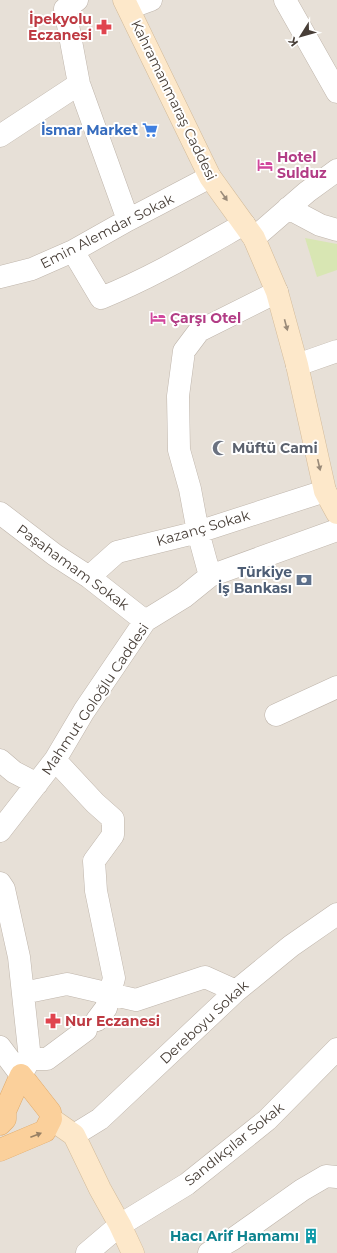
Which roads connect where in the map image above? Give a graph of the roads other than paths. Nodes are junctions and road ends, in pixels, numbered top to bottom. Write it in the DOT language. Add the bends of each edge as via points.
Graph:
graph roads {
  1 [pos="77,0"];
  2 [pos="152,0"];
  3 [pos="285,0"];
  4 [pos="126,4"];
  5 [pos="79,84"];
  6 [pos="337,92"];
  7 [pos="0,136"];
  8 [pos="337,170"];
  9 [pos="210,177"];
  10 [pos="288,208"];
  11 [pos="128,220"];
  12 [pos="337,230"];
  13 [pos="249,231"];
  14 [pos="73,251"];
  15 [pos="0,277"];
  16 [pos="277,292"];
  17 [pos="337,351"];
  18 [pos="297,365"];
  19 [pos="325,491"];
  20 [pos="0,513"];
  21 [pos="337,513"];
  22 [pos="337,530"];
  23 [pos="198,532"];
  24 [pos="210,576"];
  25 [pos="89,577"];
  26 [pos="145,621"];
  27 [pos="337,687"];
  28 [pos="276,715"];
  29 [pos="0,760"];
  30 [pos="55,760"];
  31 [pos="37,784"];
  32 [pos="0,831"];
  33 [pos="0,883"];
  34 [pos="337,914"];
  35 [pos="236,991"];
  36 [pos="23,993"];
  37 [pos="110,994"];
  38 [pos="0,1047"];
  39 [pos="337,1049"];
  40 [pos="25,1067"];
  41 [pos="51,1119"];
  42 [pos="0,1124"];
  43 [pos="74,1135"];
  44 [pos="0,1150"];
  45 [pos="337,1177"];
  46 [pos="120,1225"];
  47 [pos="87,1253"];
  48 [pos="133,1253"];
  49 [pos="208,1253"];
  1 -- 5 [label="street" via="65,9"];
  2 -- 4 [label="street"];
  3 -- 6 [label="street"];
  4 -- 9 [label="street, Kahramanmaraş Caddesi"];
  5 -- 7 [label="street"];
  5 -- 11 [label="street"];
  8 -- 10 [label="street"];
  9 -- 11 [label="street, Emin Alemdar Sokak"];
  9 -- 13 [label="street, Kahramanmaraş Caddesi, one-way"];
  10 -- 12 [label="street" via="320,225"];
  10 -- 13 [label="street"];
  11 -- 14 [label="street, Emin Alemdar Sokak"];
  13 -- 14 [label="street" via="101,298"];
  13 -- 16 [label="street, Kahramanmaraş Caddesi"];
  14 -- 15 [label="street, Emin Alemdar Sokak" via="32,269"];
  16 -- 18 [label="street, Kahramanmaraş Caddesi, one-way"];
  16 -- 23 [label="street" via="199,331 184,351 178,396 179,450"];
  17 -- 18 [label="street"];
  18 -- 19 [label="street, Kahramanmaraş Caddesi, one-way"];
  19 -- 21 [label="street, Kahramanmaraş Caddesi"];
  19 -- 23 [label="street, Kazanç Sokak"];
  20 -- 25 [label="street, Paşahamam Sokak"];
  22 -- 24 [label="street, Mahmut Goloğlu Caddesi"];
  23 -- 24 [label="street"];
  23 -- 25 [label="street, Kazanç Sokak" via="117,552"];
  24 -- 26 [label="street, Mahmut Goloğlu Caddesi"];
  25 -- 26 [label="street, Paşahamam Sokak"];
  26 -- 30 [label="street, Mahmut Goloğlu Caddesi" via="84,711"];
  27 -- 28 [label="street"];
  29 -- 31 [label="street" via="14,772"];
  30 -- 31 [label="street, Mahmut Goloğlu Caddesi"];
  30 -- 37 [label="street" via="113,819 113,835 94,861 96,891 114,978"];
  31 -- 32 [label="street, Mahmut Goloğlu Caddesi"];
  33 -- 36 [label="street" via="4,889 19,957"];
  34 -- 35 [label="street, Dereboyu Sokak" via="290,946"];
  35 -- 37 [label="street" via="206,977 136,1000"];
  35 -- 43 [label="street, Dereboyu Sokak" via="100,1119"];
  36 -- 37 [label="street" via="67,984"];
  36 -- 40 [label="street"];
  37 -- 40 [label="street" via="106,1008 92,1025 47,1059"];
  38 -- 40 [label="street"];
  39 -- 46 [label="street, Sandıkçılar Sokak" via="267,1120 187,1184"];
  40 -- 41 [label="main road" via="50,1112"];
  40 -- 42 [label="main road" via="5,1111 5,1119"];
  41 -- 43 [label="street"];
  44 -- 41 [label="main road, one-way" via="45,1131"];
  43 -- 46 [label="street"];
  45 -- 49 [label="street" via="326,1176 320,1179 233,1239"];
  46 -- 47 [label="street, Sandıkçılar Sokak"];
  46 -- 48 [label="street"];
}
